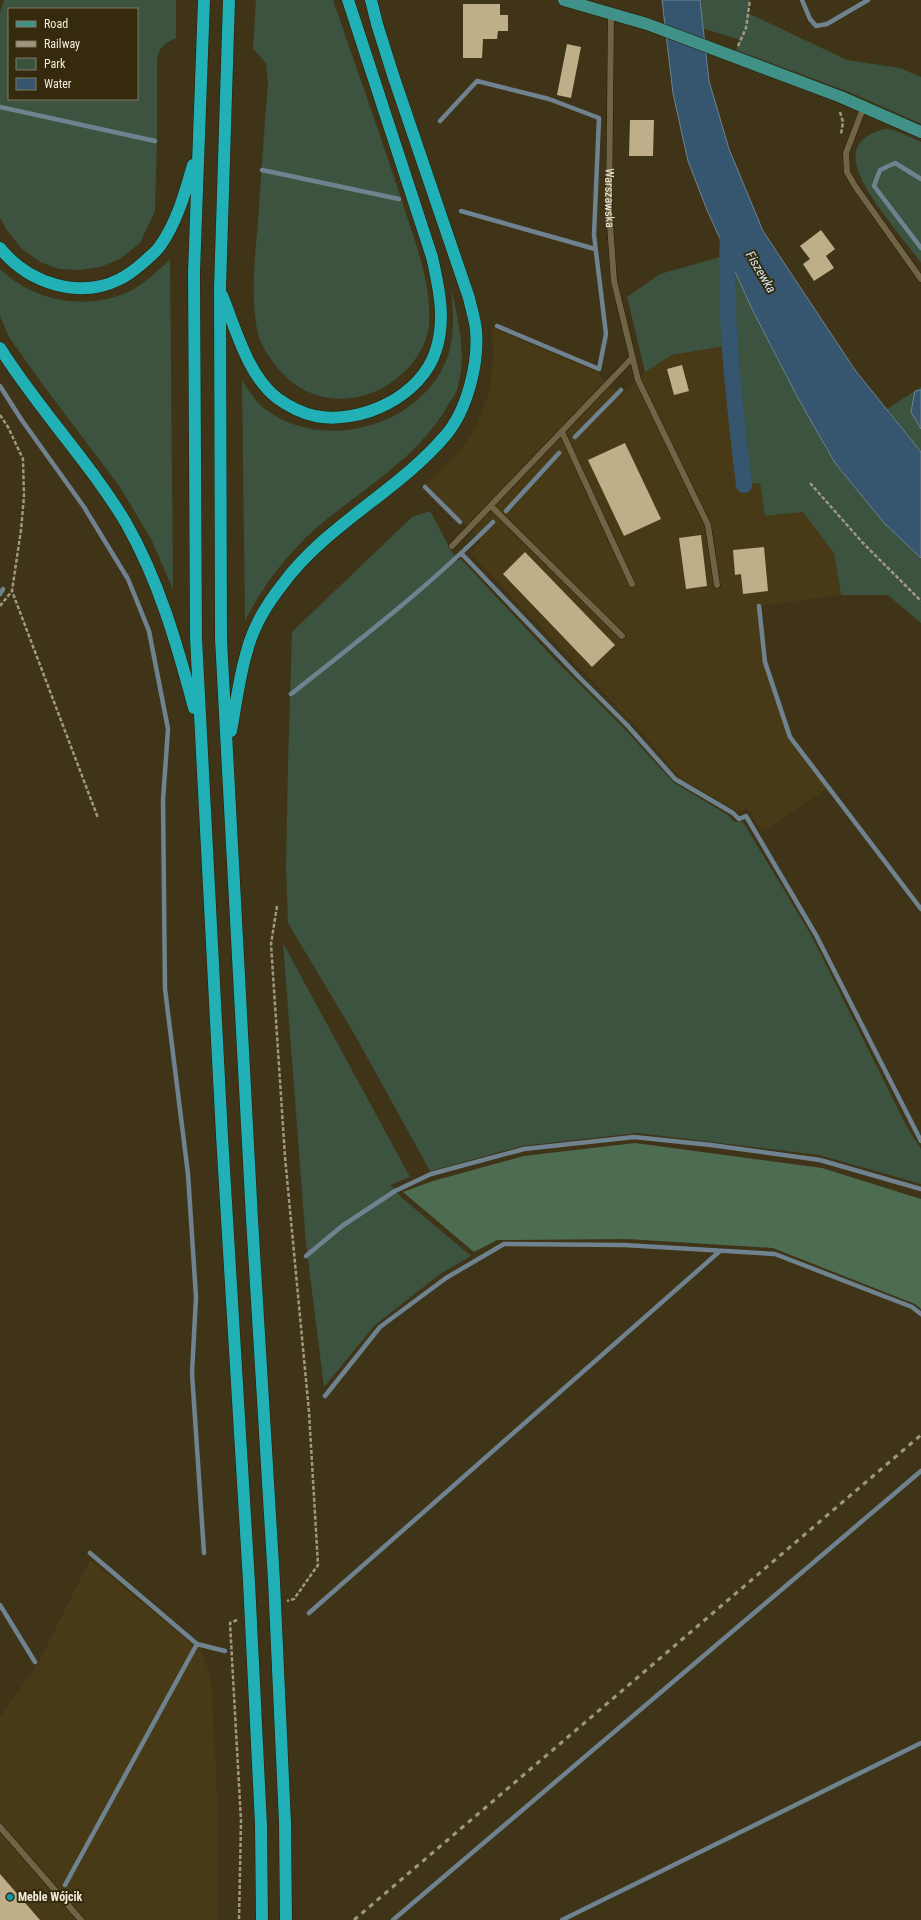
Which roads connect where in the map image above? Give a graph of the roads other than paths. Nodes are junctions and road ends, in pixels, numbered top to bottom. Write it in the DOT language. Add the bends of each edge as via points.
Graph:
graph roads {
  1 [pos="204,0"];
  2 [pos="229,0"];
  3 [pos="348,0"];
  4 [pos="371,0"];
  5 [pos="564,0"];
  6 [pos="611,13"];
  7 [pos="864,106"];
  8 [pos="921,132"];
  9 [pos="198,144"];
  10 [pos="0,248"];
  11 [pos="921,279"];
  12 [pos="220,288"];
  13 [pos="0,348"];
  14 [pos="632,358"];
  15 [pos="562,432"];
  16 [pos="491,506"];
  17 [pos="452,546"];
  18 [pos="632,584"];
  19 [pos="717,585"];
  20 [pos="622,636"];
  21 [pos="200,733"];
  22 [pos="227,748"];
  23 [pos="0,1827"];
  24 [pos="81,1920"];
  25 [pos="262,1920"];
  26 [pos="286,1920"];
  1 -- 9 [label="highway"];
  2 -- 12 [label="highway"];
  3 -- 12 [label="highway" via="440,288 441,329 436,351 419,379 405,393 386,405 342,417 316,416 296,409 263,384 244,350"];
  4 -- 22 [label="highway" via="388,61 469,298 476,330 471,382 463,407 446,435 424,458 316,547 282,585 259,620 247,651"];
  5 -- 6 [label="main road"];
  6 -- 7 [label="main road" via="647,24"];
  6 -- 14 [label="lane, Warszawska" via="609,210 614,281"];
  7 -- 8 [label="main road"];
  7 -- 11 [label="lane" via="846,152 847,172"];
  9 -- 10 [label="highway" via="174,222 160,247 120,279 101,286 65,288 26,272"];
  9 -- 21 [label="highway" via="194,374 196,638"];
  12 -- 22 [label="highway" via="221,639"];
  13 -- 21 [label="highway" via="104,489 144,558 164,605"];
  14 -- 15 [label="lane"];
  14 -- 19 [label="lane, Warszawska" via="638,380 708,525"];
  15 -- 16 [label="lane"];
  15 -- 18 [label="lane"];
  16 -- 17 [label="lane"];
  16 -- 20 [label="lane"];
  21 -- 25 [label="highway, bridge" via="249,1582 261,1825"];
  22 -- 26 [label="highway, bridge" via="274,1581 285,1823"];
  23 -- 24 [label="lane"];
}
